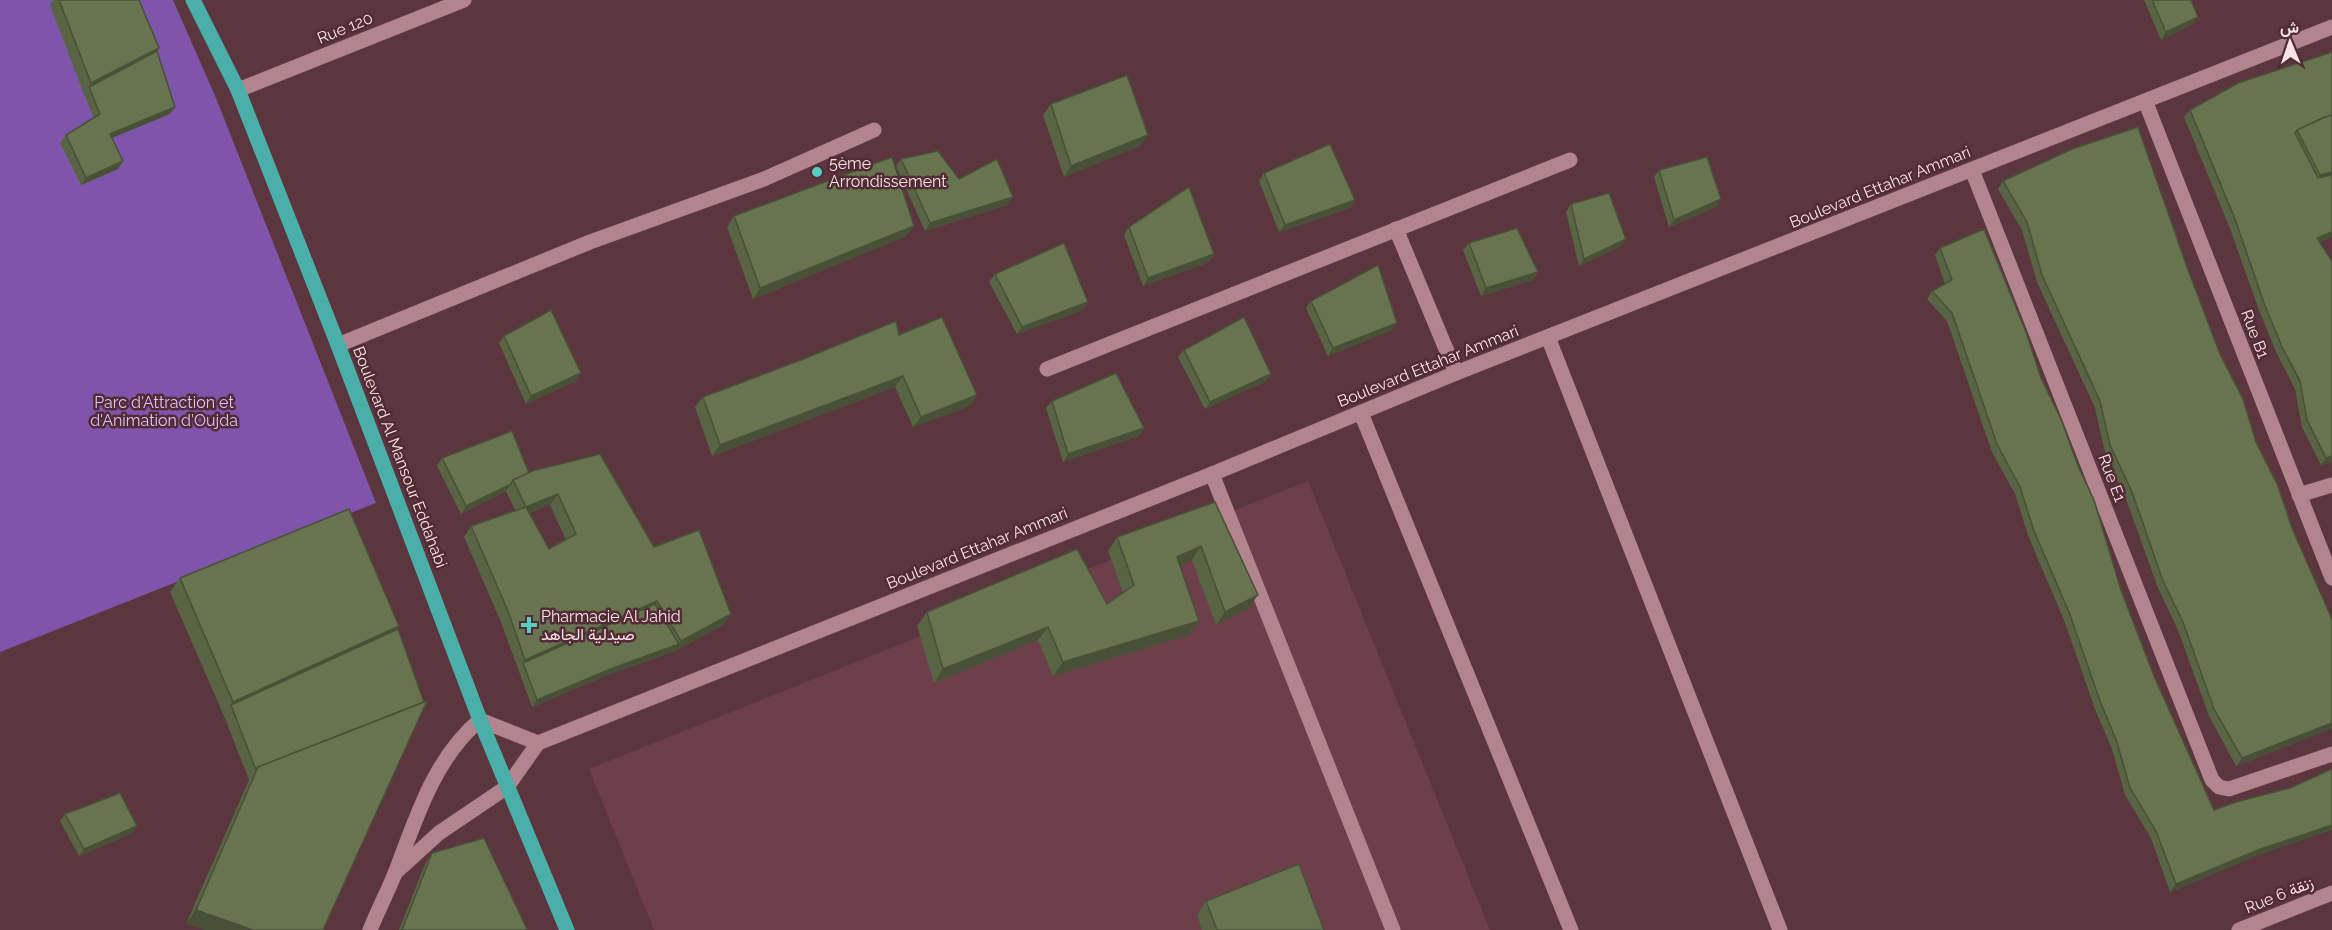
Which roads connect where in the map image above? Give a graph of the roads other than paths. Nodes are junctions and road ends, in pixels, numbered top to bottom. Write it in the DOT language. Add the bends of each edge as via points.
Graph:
graph roads {
  1 [pos="193,0"];
  2 [pos="465,0"];
  3 [pos="2332,27"];
  4 [pos="238,90"];
  5 [pos="2146,103"];
  6 [pos="874,130"];
  7 [pos="1570,160"];
  8 [pos="1972,170"];
  9 [pos="1396,229"];
  10 [pos="1548,337"];
  11 [pos="338,345"];
  12 [pos="1047,369"];
  13 [pos="1456,373"];
  14 [pos="1360,413"];
  15 [pos="1212,474"];
  16 [pos="2332,485"];
  17 [pos="2299,495"];
  18 [pos="2332,578"];
  19 [pos="480,720"];
  20 [pos="538,743"];
  21 [pos="2332,754"];
  22 [pos="507,787"];
  23 [pos="395,873"];
  24 [pos="2332,893"];
  25 [pos="370,930"];
  26 [pos="567,930"];
  27 [pos="1394,930"];
  28 [pos="1571,930"];
  29 [pos="1780,930"];
  30 [pos="2239,930"];
  1 -- 4 [label="main road, Boulevard Al Mansour Eddahabi"];
  2 -- 4 [label="street, Rue 120"];
  3 -- 5 [label="street, Boulevard Ettahar Ammari"];
  4 -- 11 [label="main road, Boulevard Al Mansour Eddahabi"];
  5 -- 8 [label="street, Boulevard Ettahar Ammari"];
  5 -- 17 [label="street, Rue B1"];
  6 -- 11 [label="street" via="764,179 590,242"];
  7 -- 9 [label="street"];
  8 -- 10 [label="street, Boulevard Ettahar Ammari"];
  8 -- 21 [label="street, Rue E1" via="2209,775 2219,788 2229,789"];
  9 -- 12 [label="street"];
  9 -- 13 [label="street"];
  10 -- 13 [label="street, Boulevard Ettahar Ammari"];
  10 -- 29 [label="street"];
  11 -- 19 [label="main road, Boulevard Al Mansour Eddahabi"];
  13 -- 14 [label="street, Boulevard Ettahar Ammari"];
  14 -- 15 [label="street, Boulevard Ettahar Ammari"];
  14 -- 28 [label="street"];
  15 -- 20 [label="street, Boulevard Ettahar Ammari"];
  15 -- 27 [label="street"];
  16 -- 17 [label="street"];
  17 -- 18 [label="street, Rue B1"];
  19 -- 20 [label="street"];
  19 -- 22 [label="main road, Boulevard Al Mansour Eddahabi"];
  19 -- 23 [label="street" via="458,740 445,759"];
  20 -- 22 [label="street"];
  22 -- 23 [label="street" via="439,833"];
  22 -- 26 [label="main road, Boulevard Al Mansour Eddahabi"];
  23 -- 25 [label="street"];
  24 -- 30 [label="street, Rue 6 زنقة"];
}
